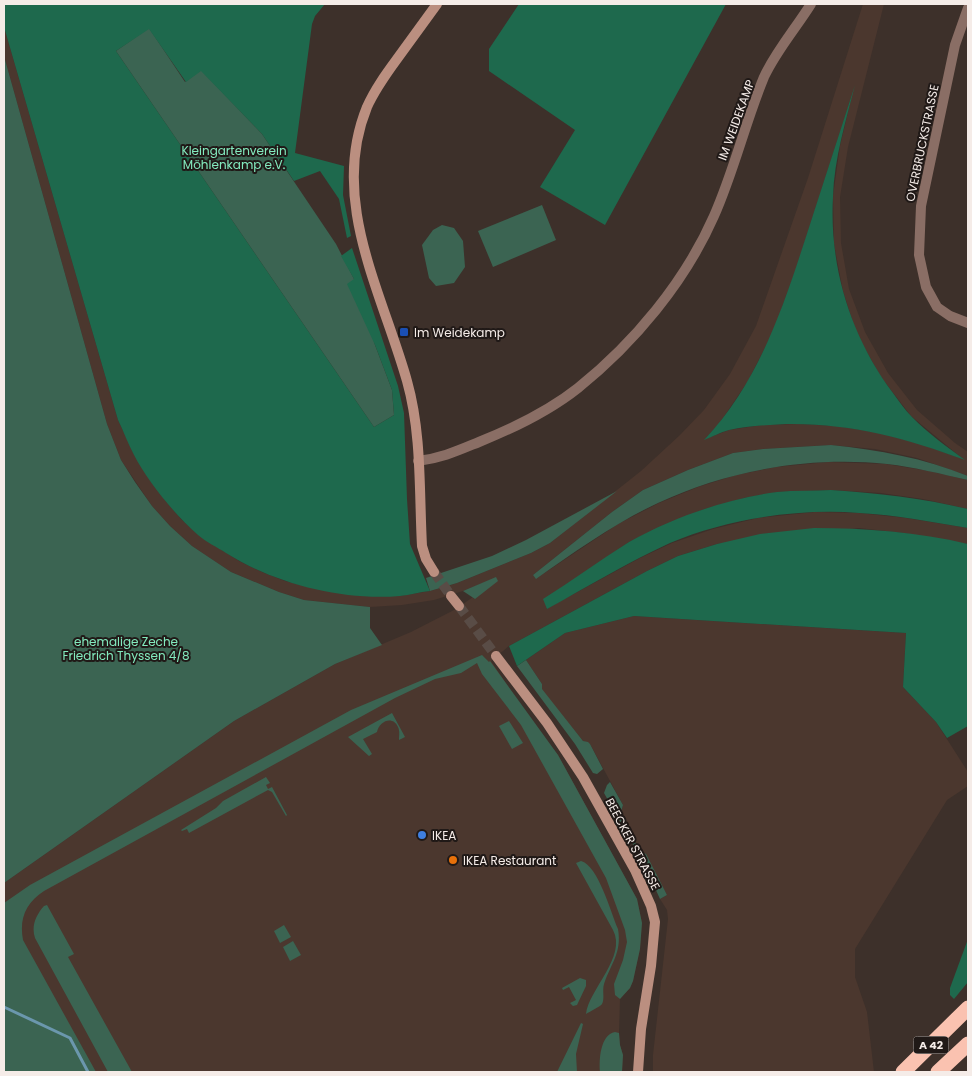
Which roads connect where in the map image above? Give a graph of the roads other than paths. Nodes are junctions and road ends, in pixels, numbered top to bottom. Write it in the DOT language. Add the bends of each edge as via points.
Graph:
graph roads {
  1 [pos="437,4"];
  2 [pos="811,4"];
  3 [pos="968,8"];
  4 [pos="968,323"];
  5 [pos="418,461"];
  6 [pos="434,572"];
  7 [pos="452,596"];
  8 [pos="459,606"];
  9 [pos="496,656"];
  10 [pos="964,1013"];
  11 [pos="968,1044"];
  12 [pos="638,1072"];
  13 [pos="903,1072"];
  14 [pos="938,1072"];
  1 -- 5 [label="street" via="378,86 367,107 359,133 354,174 361,241 407,382 416,424"];
  2 -- 5 [label="street, IM WEIDEKAMP" via="765,76 714,217 658,307 612,359 578,388 542,412 497,435 439,458"];
  3 -- 4 [label="street, OVERBRUCKSTRASSE" via="955,45 921,206 919,254 926,287 937,307"];
  5 -- 6 [label="street" via="422,546"];
  7 -- 8 [label="street"];
  9 -- 12 [label="street, BEECKER STRASSE" via="579,771 635,870 651,906 655,922"];
  10 -- 13 [label="highway, A 42"];
  11 -- 14 [label="highway, A 42"];
}
